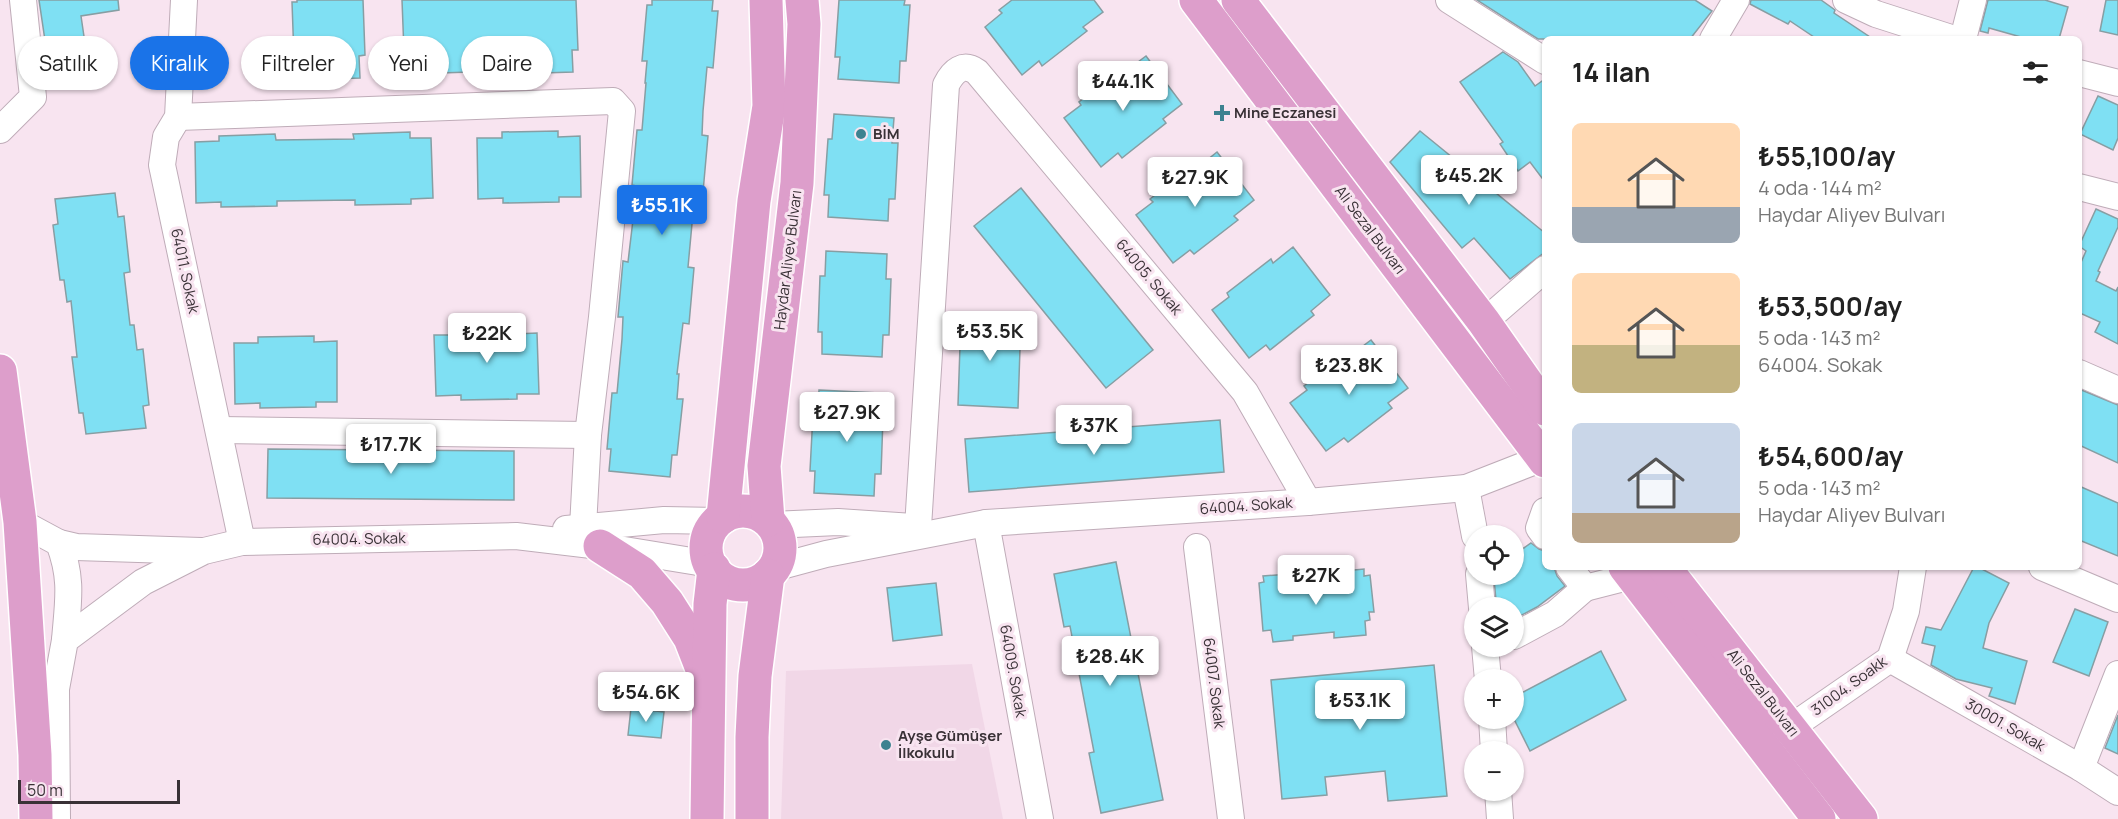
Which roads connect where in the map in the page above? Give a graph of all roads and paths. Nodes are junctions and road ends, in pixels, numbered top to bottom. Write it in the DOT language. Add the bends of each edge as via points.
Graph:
graph roads {
  1 [pos="23,0"];
  2 [pos="184,0"];
  3 [pos="766,0"];
  4 [pos="802,0"];
  5 [pos="1196,0"];
  6 [pos="1238,0"];
  7 [pos="1449,0"];
  8 [pos="1736,0"];
  9 [pos="1846,0"];
  10 [pos="1973,0"];
  11 [pos="1878,7"];
  12 [pos="1715,36"];
  13 [pos="1947,36"];
  14 [pos="1964,36"];
  15 [pos="1542,60"];
  16 [pos="2082,74"];
  17 [pos="2118,83"];
  18 [pos="178,117"];
  19 [pos="0,130"];
  20 [pos="2082,188"];
  21 [pos="2118,197"];
  22 [pos="1542,272"];
  23 [pos="1484,322"];
  24 [pos="0,371"];
  25 [pos="2082,374"];
  26 [pos="2118,390"];
  27 [pos="1542,405"];
  28 [pos="220,430"];
  29 [pos="588,435"];
  30 [pos="1542,456"];
  31 [pos="1542,460"];
  32 [pos="1466,488"];
  33 [pos="1308,502"];
  34 [pos="721,519"];
  35 [pos="20,522"];
  36 [pos="770,522"];
  37 [pos="986,523"];
  38 [pos="1473,525"];
  39 [pos="918,527"];
  40 [pos="944,530"];
  41 [pos="592,537"];
  42 [pos="242,542"];
  43 [pos="59,543"];
  44 [pos="1197,547"];
  45 [pos="204,551"];
  46 [pos="712,566"];
  47 [pos="1571,570"];
  48 [pos="1666,570"];
  49 [pos="1912,570"];
  50 [pos="2049,570"];
  51 [pos="771,572"];
  52 [pos="1629,572"];
  53 [pos="1585,588"];
  54 [pos="2118,599"];
  55 [pos="1524,631"];
  56 [pos="66,640"];
  57 [pos="1890,660"];
  58 [pos="2118,674"];
  59 [pos="709,687"];
  60 [pos="1790,728"];
  61 [pos="2081,768"];
  62 [pos="2118,792"];
  63 [pos="1499,801"];
  64 [pos="36,819"];
  65 [pos="57,819"];
  66 [pos="707,819"];
  67 [pos="752,819"];
  68 [pos="1040,819"];
  69 [pos="1231,819"];
  70 [pos="1500,819"];
  71 [pos="1819,819"];
  72 [pos="1861,819"];
  1 -- 19 [label="street" via="33,97"];
  2 -- 18 [label="street, 64011. Sokak"];
  3 -- 34 [label="main road" via="769,106 754,201"];
  4 -- 36 [label="main road, Haydar Aliyev Bulvarı" via="797,183 764,466"];
  5 -- 30 [label="main road, Ali Sezal Bulvarı"];
  6 -- 23 [label="main road"];
  7 -- 15 [label="street"];
  8 -- 12 [label="street"];
  9 -- 11 [label="street"];
  10 -- 14 [label="street"];
  11 -- 13 [label="street"];
  16 -- 17 [label="street"];
  18 -- 28 [label="street, 64011. Sokak" via="165,137 162,165"];
  18 -- 29 [label="street" via="613,101 622,111"];
  20 -- 21 [label="street"];
  22 -- 23 [label="street"];
  23 -- 27 [label="main road"];
  24 -- 35 [label="main road"];
  25 -- 26 [label="street"];
  28 -- 29 [label="street"];
  28 -- 42 [label="street, 64011. Sokak"];
  29 -- 41 [label="street"];
  31 -- 32 [label="street, 64004. Sokak"];
  32 -- 33 [label="street, 64004. Sokak"];
  32 -- 38 [label="street"];
  33 -- 37 [label="street, 64004. Sokak"];
  33 -- 39 [label="street, 64005. Sokak" via="1245,392 977,72 963,67 952,74 946,85"];
  34 -- 36 [label="main road" via="732,513 751,512"];
  34 -- 41 [label="street, 64004. Sokak" via="664,520"];
  34 -- 46 [label="main road" via="707,541"];
  35 -- 43 [label="street"];
  35 -- 64 [label="main road"];
  36 -- 39 [label="street, 64004. Sokak"];
  36 -- 51 [label="main road" via="780,546"];
  37 -- 40 [label="street, 64004. Sokak"];
  37 -- 68 [label="street, 64009. Sokak"];
  39 -- 40 [label="street, 64004. Sokak"];
  40 -- 51 [label="street, 64004. Sokak" via="826,554"];
  41 -- 42 [label="street, 64004. Sokak"];
  41 -- 46 [label="street, 64004. Sokak"];
  41 -- 59 [label="main road" via="642,573 667,602 690,638"];
  42 -- 45 [label="street, 64004. Sokak"];
  43 -- 45 [label="street" via="76,547"];
  43 -- 56 [label="street" via="69,582"];
  44 -- 69 [label="street, 64007. Sokak"];
  45 -- 56 [label="street" via="143,582"];
  46 -- 51 [label="main road" via="721,576 739,584 749,584"];
  46 -- 59 [label="main road"];
  47 -- 53 [label="street"];
  48 -- 60 [label="main road, Ali Sezal Bulvarı"];
  49 -- 57 [label="street, 31004. Soakk" via="1906,611"];
  50 -- 54 [label="street"];
  51 -- 67 [label="main road" via="755,676"];
  52 -- 53 [label="street"];
  52 -- 71 [label="main road"];
  53 -- 55 [label="street" via="1555,614"];
  56 -- 65 [label="street" via="56,688"];
  57 -- 60 [label="street, 31004. Soakk"];
  57 -- 61 [label="street, 30001. Sokak"];
  58 -- 61 [label="street"];
  59 -- 66 [label="main road"];
  60 -- 72 [label="main road, Ali Sezal Bulvarı"];
  61 -- 62 [label="street, 30001. Sokak"];
  63 -- 70 [label="street"];
}
